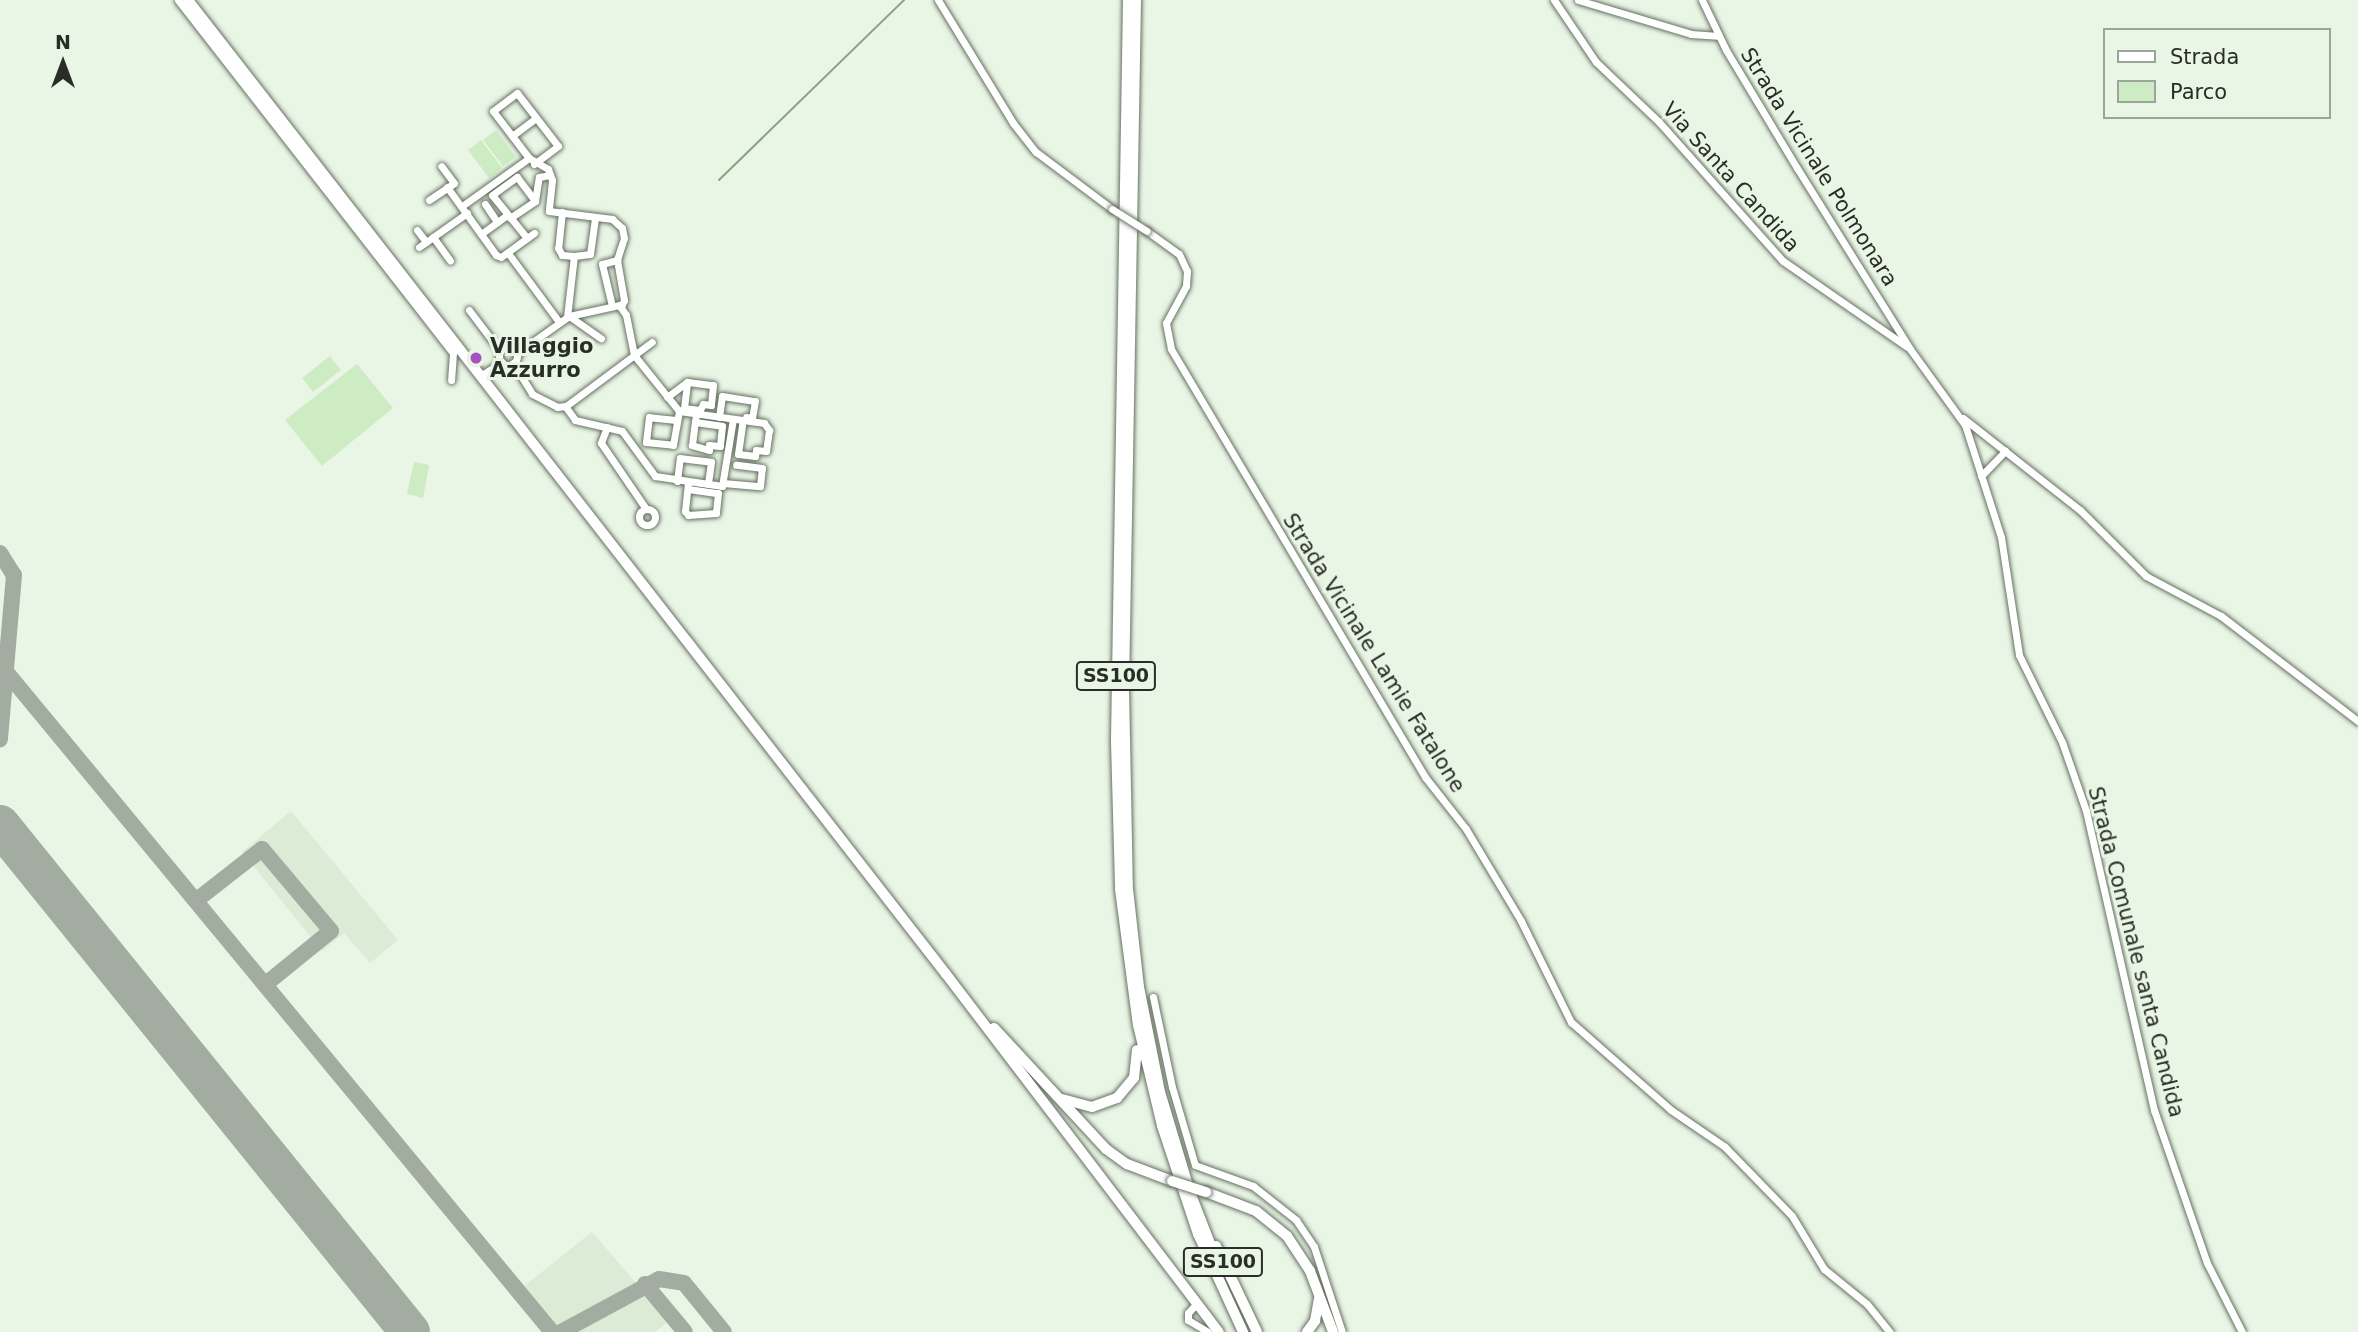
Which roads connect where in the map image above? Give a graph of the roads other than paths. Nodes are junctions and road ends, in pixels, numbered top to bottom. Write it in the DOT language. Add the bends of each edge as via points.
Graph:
graph roads {
  1 [pos="178,0"];
  2 [pos="188,0"];
  3 [pos="938,0"];
  4 [pos="1128,0"];
  5 [pos="1136,0"];
  6 [pos="1554,0"];
  7 [pos="1578,0"];
  8 [pos="1702,0"];
  9 [pos="1718,36"];
  10 [pos="536,118"];
  11 [pos="512,136"];
  12 [pos="532,161"];
  13 [pos="442,166"];
  14 [pos="550,175"];
  15 [pos="447,187"];
  16 [pos="429,200"];
  17 [pos="535,201"];
  18 [pos="485,204"];
  19 [pos="464,209"];
  20 [pos="562,212"];
  21 [pos="509,217"];
  22 [pos="595,217"];
  23 [pos="497,222"];
  24 [pos="417,230"];
  25 [pos="534,233"];
  26 [pos="481,234"];
  27 [pos="433,237"];
  28 [pos="527,238"];
  29 [pos="508,253"];
  30 [pos="574,256"];
  31 [pos="450,260"];
  32 [pos="617,260"];
  33 [pos="611,306"];
  34 [pos="621,307"];
  35 [pos="469,310"];
  36 [pos="1888,313"];
  37 [pos="568,317"];
  38 [pos="559,322"];
  39 [pos="1878,327"];
  40 [pos="601,338"];
  41 [pos="652,342"];
  42 [pos="1910,349"];
  43 [pos="500,351"];
  44 [pos="517,353"];
  45 [pos="634,355"];
  46 [pos="502,362"];
  47 [pos="513,363"];
  48 [pos="480,376"];
  49 [pos="451,380"];
  50 [pos="687,382"];
  51 [pos="667,397"];
  52 [pos="565,406"];
  53 [pos="719,415"];
  54 [pos="677,416"];
  55 [pos="1960,416"];
  56 [pos="696,418"];
  57 [pos="733,419"];
  58 [pos="743,420"];
  59 [pos="607,427"];
  60 [pos="2005,451"];
  61 [pos="736,465"];
  62 [pos="1981,476"];
  63 [pos="677,481"];
  64 [pos="723,483"];
  65 [pos="708,484"];
  66 [pos="688,486"];
  67 [pos="646,509"];
  68 [pos="2358,721"];
  69 [pos="1123,916"];
  70 [pos="946,974"];
  71 [pos="1153,997"];
  72 [pos="1048,1087"];
  73 [pos="1190,1192"];
  74 [pos="1324,1296"];
  75 [pos="1196,1303"];
  76 [pos="1208,1332"];
  77 [pos="1219,1332"];
  78 [pos="1243,1332"];
  79 [pos="1250,1332"];
  80 [pos="1257,1332"];
  81 [pos="1307,1332"];
  82 [pos="1333,1332"];
  83 [pos="1342,1332"];
  84 [pos="1890,1332"];
  85 [pos="2242,1332"];
  1 -- 49 [label="street" via="453,353"];
  2 -- 48 [label="main road"];
  3 -- 84 [label="street, Strada Vicinale Lamie Fatalone, bridge" via="1013,123 1036,152 1179,254 1187,271 1186,286 1166,323 1171,349 1425,777 1466,829 1521,921 1571,1022 1671,1110 1725,1147 1792,1216 1824,1269 1867,1304"];
  4 -- 69 [label="highway, SS100" via="1116,742"];
  5 -- 73 [label="highway, SS100" via="1124,701 1126,848 1146,1024"];
  6 -- 39 [label="street, Via Santa Candida" via="1597,62 1659,122 1783,261"];
  7 -- 9 [label="street" via="1691,34"];
  8 -- 9 [label="street, Strada Vicinale Polmonara"];
  9 -- 36 [label="street, Strada Vicinale Polmonara"];
  10 -- 11 [label="street"];
  10 -- 11 [label="street" via="517,93 493,111"];
  10 -- 12 [label="street" via="558,146"];
  11 -- 12 [label="street"];
  12 -- 14 [label="street" via="548,169"];
  12 -- 19 [label="street"];
  13 -- 15 [label="street" via="454,183"];
  14 -- 17 [label="street" via="538,177"];
  14 -- 20 [label="street" via="550,211"];
  15 -- 16 [label="street"];
  15 -- 19 [label="street"];
  17 -- 21 [label="street"];
  17 -- 21 [label="street" via="517,177 492,195"];
  18 -- 23 [label="street"];
  19 -- 26 [label="street"];
  19 -- 27 [label="street"];
  20 -- 22 [label="street"];
  20 -- 30 [label="street" via="558,248 562,254"];
  21 -- 23 [label="street"];
  21 -- 28 [label="street"];
  22 -- 30 [label="street" via="590,254"];
  22 -- 32 [label="street" via="612,219 622,228 624,239"];
  23 -- 26 [label="street"];
  24 -- 27 [label="street" via="422,245"];
  25 -- 28 [label="street"];
  26 -- 29 [label="street" via="496,255"];
  27 -- 31 [label="street"];
  28 -- 29 [label="street"];
  29 -- 38 [label="street"];
  30 -- 37 [label="street"];
  32 -- 33 [label="street" via="603,264"];
  32 -- 34 [label="street" via="624,300"];
  33 -- 34 [label="street"];
  33 -- 37 [label="street"];
  34 -- 45 [label="street"];
  35 -- 43 [label="street"];
  36 -- 39 [label="street"];
  36 -- 42 [label="street, Strada Vicinale Polmonara"];
  37 -- 38 [label="street"];
  37 -- 40 [label="street"];
  38 -- 44 [label="street"];
  39 -- 42 [label="street, Via Santa Candida"];
  41 -- 45 [label="street"];
  42 -- 55 [label="street, Strada Comunale santa Candida"];
  43 -- 44 [label="street" via="507,347"];
  43 -- 46 [label="street"];
  44 -- 47 [label="street"];
  45 -- 51 [label="street"];
  45 -- 52 [label="street"];
  46 -- 47 [label="street"];
  46 -- 48 [label="street"];
  47 -- 52 [label="street" via="532,394 544,404"];
  48 -- 70 [label="main road"];
  50 -- 50 [label="street" via="713,385 711,405 684,408"];
  50 -- 51 [label="street"];
  51 -- 54 [label="street"];
  52 -- 59 [label="street" via="575,420"];
  53 -- 53 [label="street" via="722,396 755,401 752,418"];
  53 -- 56 [label="street"];
  53 -- 57 [label="street"];
  54 -- 54 [label="street" via="673,445 646,442 649,416"];
  54 -- 56 [label="street"];
  55 -- 60 [label="street"];
  55 -- 62 [label="street, Strada Comunale santa Candida"];
  56 -- 56 [label="street" via="692,445 709,450 709,445 720,446 722,426"];
  57 -- 58 [label="street"];
  57 -- 64 [label="street"];
  58 -- 58 [label="street" via="764,423 769,430 766,451 756,450 755,456 738,454"];
  59 -- 63 [label="street" via="622,432 655,476"];
  59 -- 67 [label="street" via="601,443"];
  60 -- 62 [label="street"];
  60 -- 68 [label="street" via="2080,510 2146,576 2221,616"];
  61 -- 64 [label="street" via="762,468 760,486"];
  62 -- 85 [label="street, Strada Comunale santa Candida" via="2001,537 2019,655 2062,742 2086,811 2154,1110 2204,1254"];
  63 -- 65 [label="street" via="680,458 711,462"];
  63 -- 66 [label="street"];
  64 -- 65 [label="street"];
  65 -- 66 [label="street"];
  66 -- 66 [label="street" via="688,515 716,513 718,493"];
  67 -- 67 [label="street" via="653,512 654,520 649,525 638,524 639,513"];
  69 -- 72 [label="highway, SS100" via="1121,947 1138,1066 1128,1088 1105,1104 1079,1106"];
  69 -- 78 [label="highway, SS100" via="1138,1025 1162,1126 1198,1234"];
  70 -- 72 [label="highway, SS100"];
  70 -- 75 [label="highway, SS100"];
  71 -- 74 [label="street" via="1172,1087 1195,1164 1253,1186 1296,1220 1314,1247"];
  72 -- 74 [label="highway, SS100, bridge" via="1106,1149 1127,1164 1256,1211 1282,1230"];
  73 -- 79 [label="highway, SS100"];
  73 -- 80 [label="highway, SS100"];
  74 -- 81 [label="highway"];
  74 -- 82 [label="highway, SS100"];
  74 -- 83 [label="street"];
  75 -- 76 [label="street" via="1188,1320"];
  75 -- 77 [label="highway"];
}
